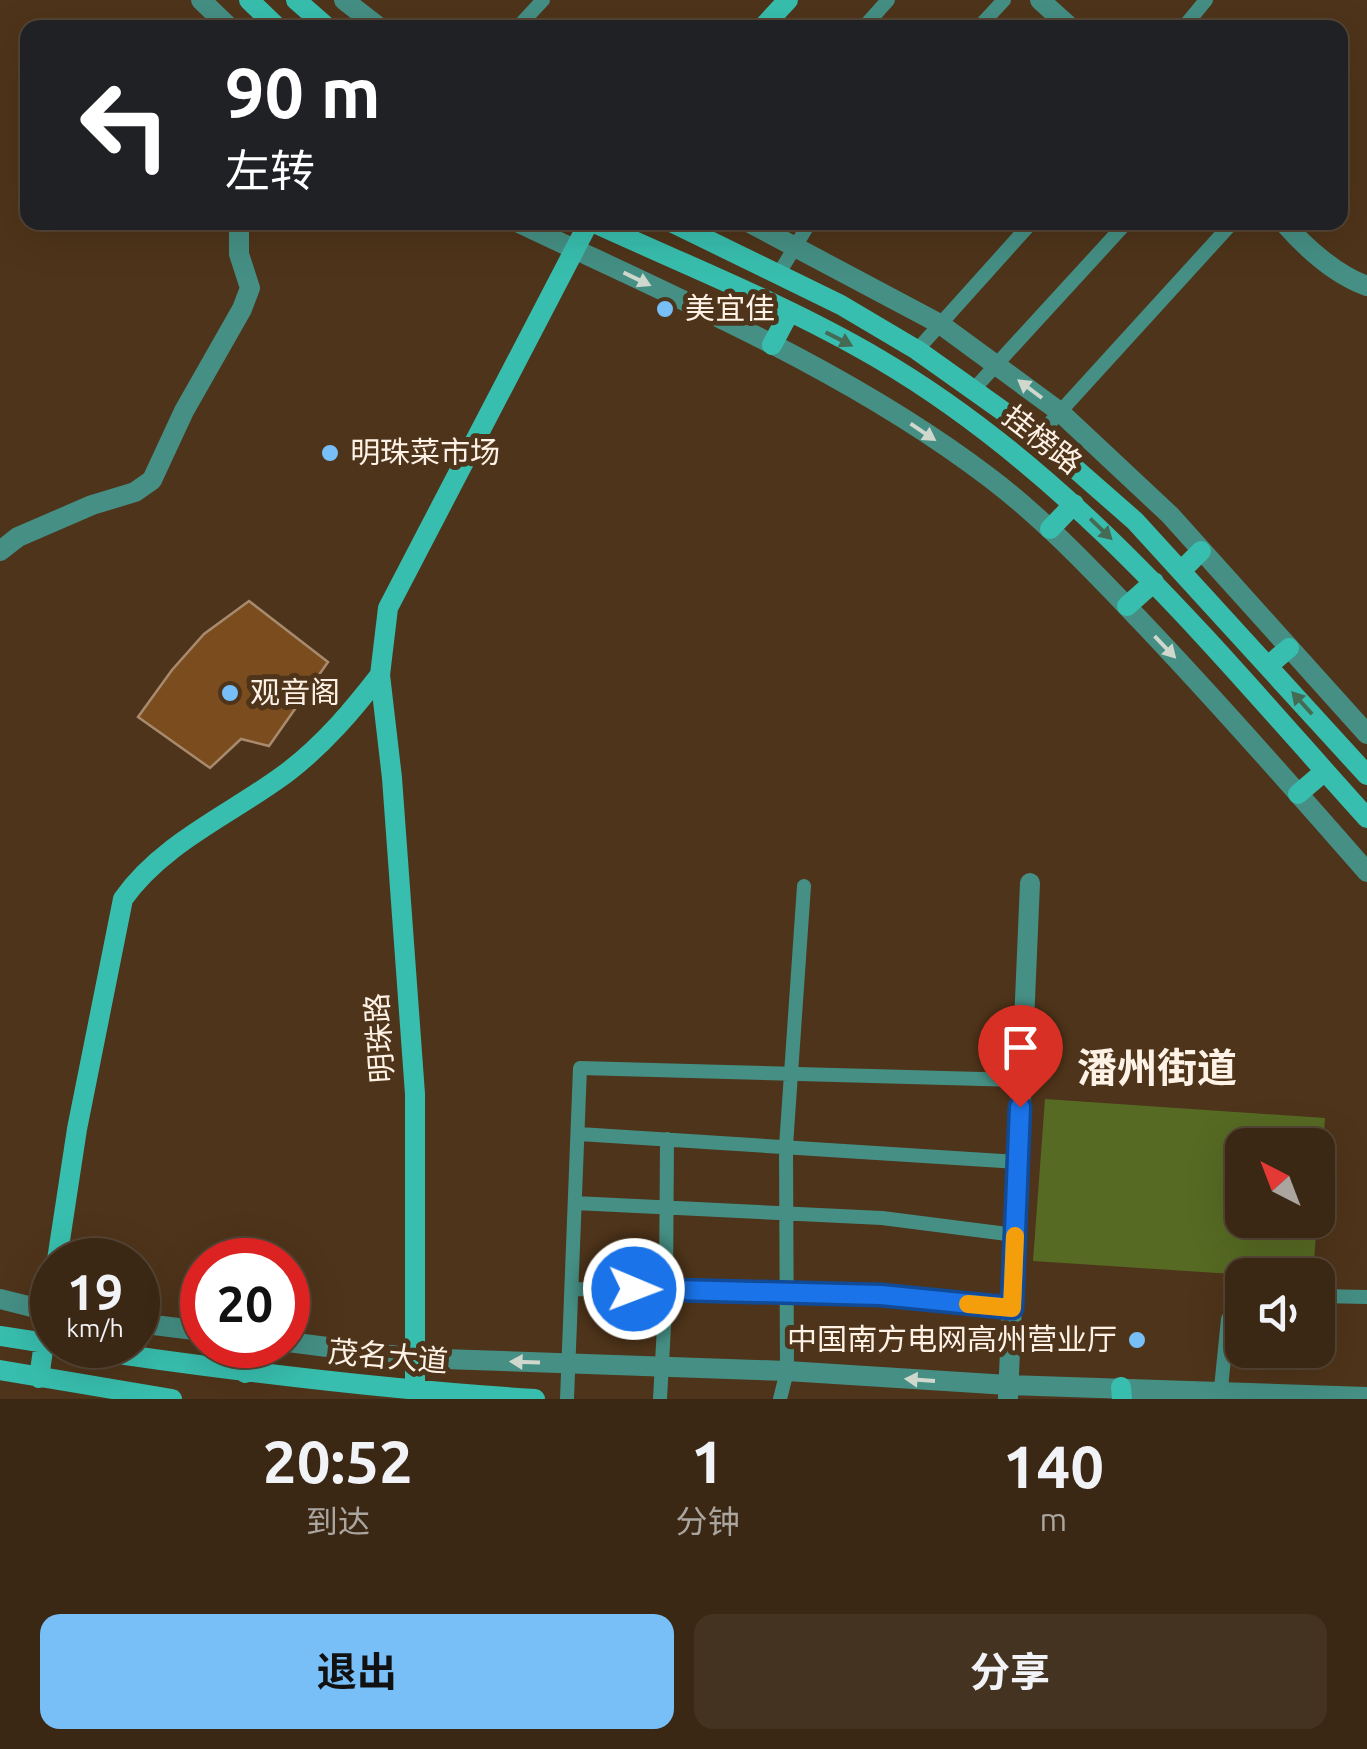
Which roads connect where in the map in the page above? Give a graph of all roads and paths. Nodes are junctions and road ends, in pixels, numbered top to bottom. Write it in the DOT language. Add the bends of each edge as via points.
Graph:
graph roads {
  1 [pos="201,0"];
  2 [pos="249,0"];
  3 [pos="344,0"];
  4 [pos="543,0"];
  5 [pos="788,0"];
  6 [pos="888,0"];
  7 [pos="1004,0"];
  8 [pos="1040,0"];
  9 [pos="1206,0"];
  10 [pos="222,20"];
  11 [pos="270,20"];
  12 [pos="370,20"];
  13 [pos="525,20"];
  14 [pos="769,20"];
  15 [pos="870,20"];
  16 [pos="985,20"];
  17 [pos="1061,20"];
  18 [pos="1190,20"];
  19 [pos="239,230"];
  20 [pos="535,230"];
  21 [pos="586,230"];
  22 [pos="608,230"];
  23 [pos="687,230"];
  24 [pos="764,230"];
  25 [pos="804,230"];
  26 [pos="1025,230"];
  27 [pos="1120,230"];
  28 [pos="1225,230"];
  29 [pos="1291,230"];
  30 [pos="794,245"];
  31 [pos="574,248"];
  32 [pos="778,275"];
  33 [pos="1367,286"];
  34 [pos="788,313"];
  35 [pos="940,324"];
  36 [pos="772,345"];
  37 [pos="917,350"];
  38 [pos="997,364"];
  39 [pos="974,390"];
  40 [pos="1060,412"];
  41 [pos="1038,436"];
  42 [pos="1074,504"];
  43 [pos="1050,529"];
  44 [pos="0,551"];
  45 [pos="1201,552"];
  46 [pos="1181,571"];
  47 [pos="1154,582"];
  48 [pos="1126,606"];
  49 [pos="1289,648"];
  50 [pos="1268,666"];
  51 [pos="380,675"];
  52 [pos="1367,734"];
  53 [pos="1325,772"];
  54 [pos="1367,775"];
  55 [pos="1298,794"];
  56 [pos="1367,818"];
  57 [pos="1367,872"];
  58 [pos="1030,883"];
  59 [pos="804,886"];
  60 [pos="791,1073"];
  61 [pos="1022,1080"];
  62 [pos="579,1134"];
  63 [pos="667,1139"];
  64 [pos="786,1146"];
  65 [pos="1018,1162"];
  66 [pos="575,1203"];
  67 [pos="666,1208"];
  68 [pos="785,1213"];
  69 [pos="1015,1235"];
  70 [pos="60,1238"];
  71 [pos="572,1288"];
  72 [pos="666,1290"];
  73 [pos="788,1291"];
  74 [pos="1335,1296"];
  75 [pos="1367,1297"];
  76 [pos="0,1299"];
  77 [pos="30,1307"];
  78 [pos="1012,1308"];
  79 [pos="0,1336"];
  80 [pos="30,1341"];
  81 [pos="310,1345"];
  82 [pos="1225,1348"];
  83 [pos="414,1358"];
  84 [pos="160,1360"];
  85 [pos="569,1364"];
  86 [pos="662,1366"];
  87 [pos="43,1368"];
  88 [pos="246,1368"];
  89 [pos="0,1370"];
  90 [pos="787,1371"];
  91 [pos="245,1373"];
  92 [pos="40,1378"];
  93 [pos="1008,1392"];
  94 [pos="1121,1393"];
  95 [pos="414,1395"];
  96 [pos="1220,1395"];
  97 [pos="1367,1397"];
  98 [pos="172,1399"];
  99 [pos="535,1399"];
  100 [pos="568,1399"];
  101 [pos="660,1399"];
  102 [pos="780,1399"];
  1 -- 10 [label="street"];
  2 -- 11 [label="street"];
  3 -- 12 [label="street"];
  4 -- 13 [label="lane"];
  5 -- 14 [label="street"];
  6 -- 15 [label="lane"];
  7 -- 16 [label="lane"];
  8 -- 17 [label="street"];
  9 -- 18 [label="lane"];
  19 -- 44 [label="street" via="250,288 152,480"];
  20 -- 31 [label="street"];
  21 -- 31 [label="street, 明珠路"];
  22 -- 34 [label="street, 挂榜路"];
  23 -- 32 [label="street, 挂榜路"];
  24 -- 30 [label="street"];
  25 -- 30 [label="lane"];
  26 -- 35 [label="lane"];
  27 -- 38 [label="lane"];
  28 -- 40 [label="lane"];
  29 -- 33 [label="street"];
  30 -- 32 [label="lane"];
  30 -- 35 [label="street"];
  31 -- 36 [label="street, one-way"];
  31 -- 51 [label="street, 明珠路" via="388,608"];
  32 -- 37 [label="street, 挂榜路"];
  34 -- 36 [label="street"];
  34 -- 42 [label="street, 挂榜路, one-way" via="879,359"];
  35 -- 37 [label="lane"];
  35 -- 38 [label="street"];
  36 -- 43 [label="street, one-way" via="888,408"];
  37 -- 39 [label="street, 挂榜路"];
  38 -- 39 [label="lane"];
  40 -- 38 [label="street, one-way"];
  39 -- 41 [label="street, 挂榜路"];
  40 -- 41 [label="lane"];
  40 -- 45 [label="street"];
  41 -- 46 [label="street, 挂榜路"];
  42 -- 43 [label="street"];
  42 -- 47 [label="street, 挂榜路, one-way"];
  43 -- 48 [label="street"];
  45 -- 46 [label="street"];
  45 -- 49 [label="street"];
  46 -- 50 [label="street, 挂榜路"];
  47 -- 48 [label="street"];
  47 -- 53 [label="street, 挂榜路"];
  48 -- 55 [label="street, one-way"];
  49 -- 50 [label="street"];
  49 -- 52 [label="street"];
  54 -- 50 [label="street, 挂榜路, one-way"];
  51 -- 70 [label="street" via="338,728 288,771 178,845 123,899"];
  51 -- 83 [label="street, 明珠路" via="414,1094"];
  53 -- 55 [label="street"];
  53 -- 56 [label="street, 挂榜路"];
  55 -- 57 [label="street"];
  58 -- 61 [label="street"];
  59 -- 60 [label="lane"];
  60 -- 61 [label="lane"];
  60 -- 62 [label="lane" via="580,1068"];
  60 -- 64 [label="lane"];
  61 -- 65 [label="street"];
  62 -- 63 [label="lane"];
  62 -- 66 [label="lane"];
  63 -- 64 [label="lane"];
  63 -- 67 [label="lane"];
  64 -- 65 [label="lane"];
  64 -- 68 [label="lane"];
  65 -- 69 [label="street"];
  66 -- 67 [label="lane"];
  66 -- 71 [label="lane"];
  67 -- 68 [label="lane"];
  67 -- 72 [label="lane"];
  68 -- 69 [label="lane"];
  68 -- 73 [label="lane"];
  69 -- 78 [label="street"];
  71 -- 72 [label="lane"];
  71 -- 85 [label="lane"];
  72 -- 73 [label="lane"];
  72 -- 86 [label="lane"];
  73 -- 78 [label="lane"];
  73 -- 90 [label="lane"];
  74 -- 75 [label="lane"];
  76 -- 77 [label="street"];
  78 -- 93 [label="street"];
  79 -- 80 [label="street, 茂名大道"];
  81 -- 83 [label="street"];
  82 -- 96 [label="lane"];
  85 -- 83 [label="street, one-way"];
  83 -- 95 [label="street, 明珠路"];
  84 -- 91 [label="street, 茂名大道"];
  85 -- 86 [label="street"];
  85 -- 100 [label="lane"];
  86 -- 90 [label="street"];
  86 -- 101 [label="lane"];
  87 -- 92 [label="street"];
  88 -- 91 [label="street"];
  89 -- 92 [label="street"];
  93 -- 90 [label="street, one-way"];
  90 -- 102 [label="lane"];
  91 -- 95 [label="street, 茂名大道"];
  92 -- 98 [label="street"];
  93 -- 94 [label="street"];
  94 -- 96 [label="street"];
  95 -- 99 [label="street, 茂名大道"];
  96 -- 97 [label="street"];
}
